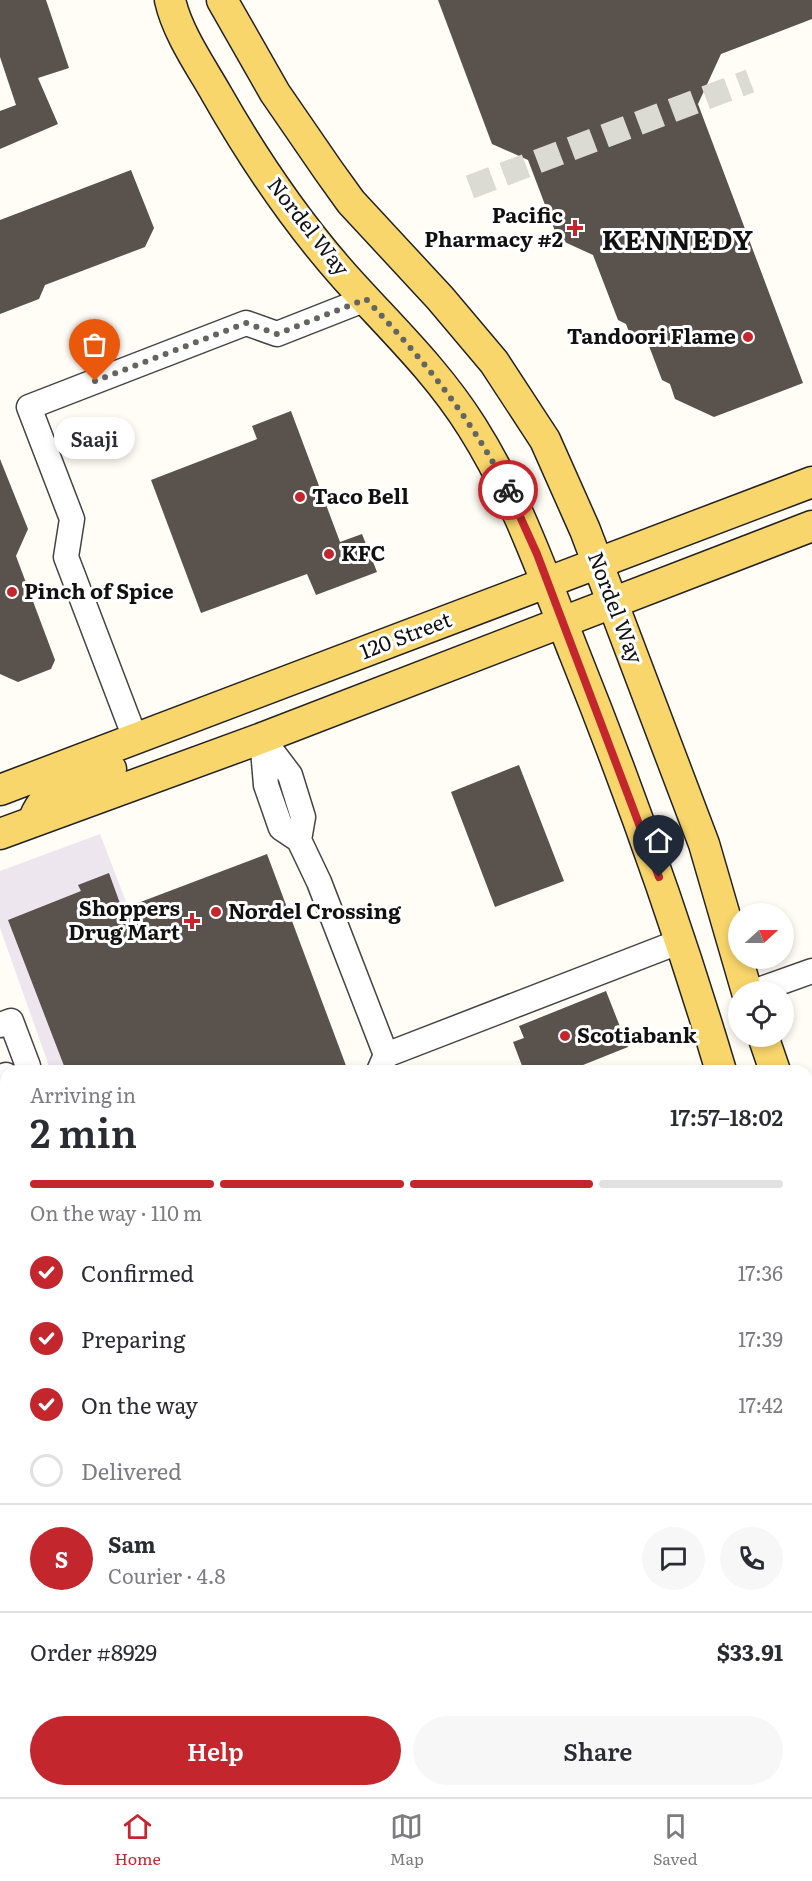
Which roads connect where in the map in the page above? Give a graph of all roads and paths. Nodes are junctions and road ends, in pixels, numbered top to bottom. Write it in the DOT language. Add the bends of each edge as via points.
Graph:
graph roads {
  1 [pos="170,0"];
  2 [pos="222,0"];
  3 [pos="366,299"];
  4 [pos="812,482"];
  5 [pos="812,526"];
  6 [pos="597,564"];
  7 [pos="547,582"];
  8 [pos="613,603"];
  9 [pos="562,622"];
  10 [pos="135,738"];
  11 [pos="262,738"];
  12 [pos="0,790"];
  13 [pos="33,822"];
  14 [pos="0,834"];
  15 [pos="681,940"];
  16 [pos="812,971"];
  17 [pos="744,981"];
  18 [pos="784,981"];
  19 [pos="0,1025"];
  20 [pos="767,1047"];
  21 [pos="382,1063"];
  22 [pos="28,1065"];
  23 [pos="719,1065"];
  24 [pos="773,1065"];
  1 -- 3 [label="main road, Nordel Way" via="184,35 240,135 310,235"];
  2 -- 6 [label="main road, Nordel Way" via="275,93 345,194 466,328 521,402 558,467"];
  3 -- 7 [label="main road, Nordel Way" via="424,362 472,427 512,500"];
  3 -- 10 [label="street" via="277,334 246,323 29,407 72,519 66,557"];
  4 -- 6 [label="main road, 120 Street"];
  5 -- 8 [label="main road, 120 Street"];
  6 -- 7 [label="main road, 120 Street"];
  6 -- 8 [label="main road, Nordel Way"];
  7 -- 9 [label="main road, Nordel Way"];
  7 -- 10 [label="main road, 120 Street"];
  8 -- 9 [label="main road, 120 Street"];
  8 -- 17 [label="main road, Nordel Way" via="704,844"];
  9 -- 11 [label="main road, 120 Street"];
  9 -- 15 [label="main road, Nordel Way"];
  10 -- 12 [label="main road, 120 Street"];
  10 -- 13 [label="main road" via="132,752 115,767 44,799"];
  11 -- 13 [label="main road, 120 Street"];
  11 -- 21 [label="street" via="266,785 281,828 299,840 319,882"];
  13 -- 14 [label="main road, 120 Street"];
  15 -- 21 [label="street"];
  15 -- 23 [label="main road, Nordel Way"];
  16 -- 18 [label="street"];
  19 -- 22 [label="street" via="11,1021"];
  20 -- 24 [label="main road"];
}
